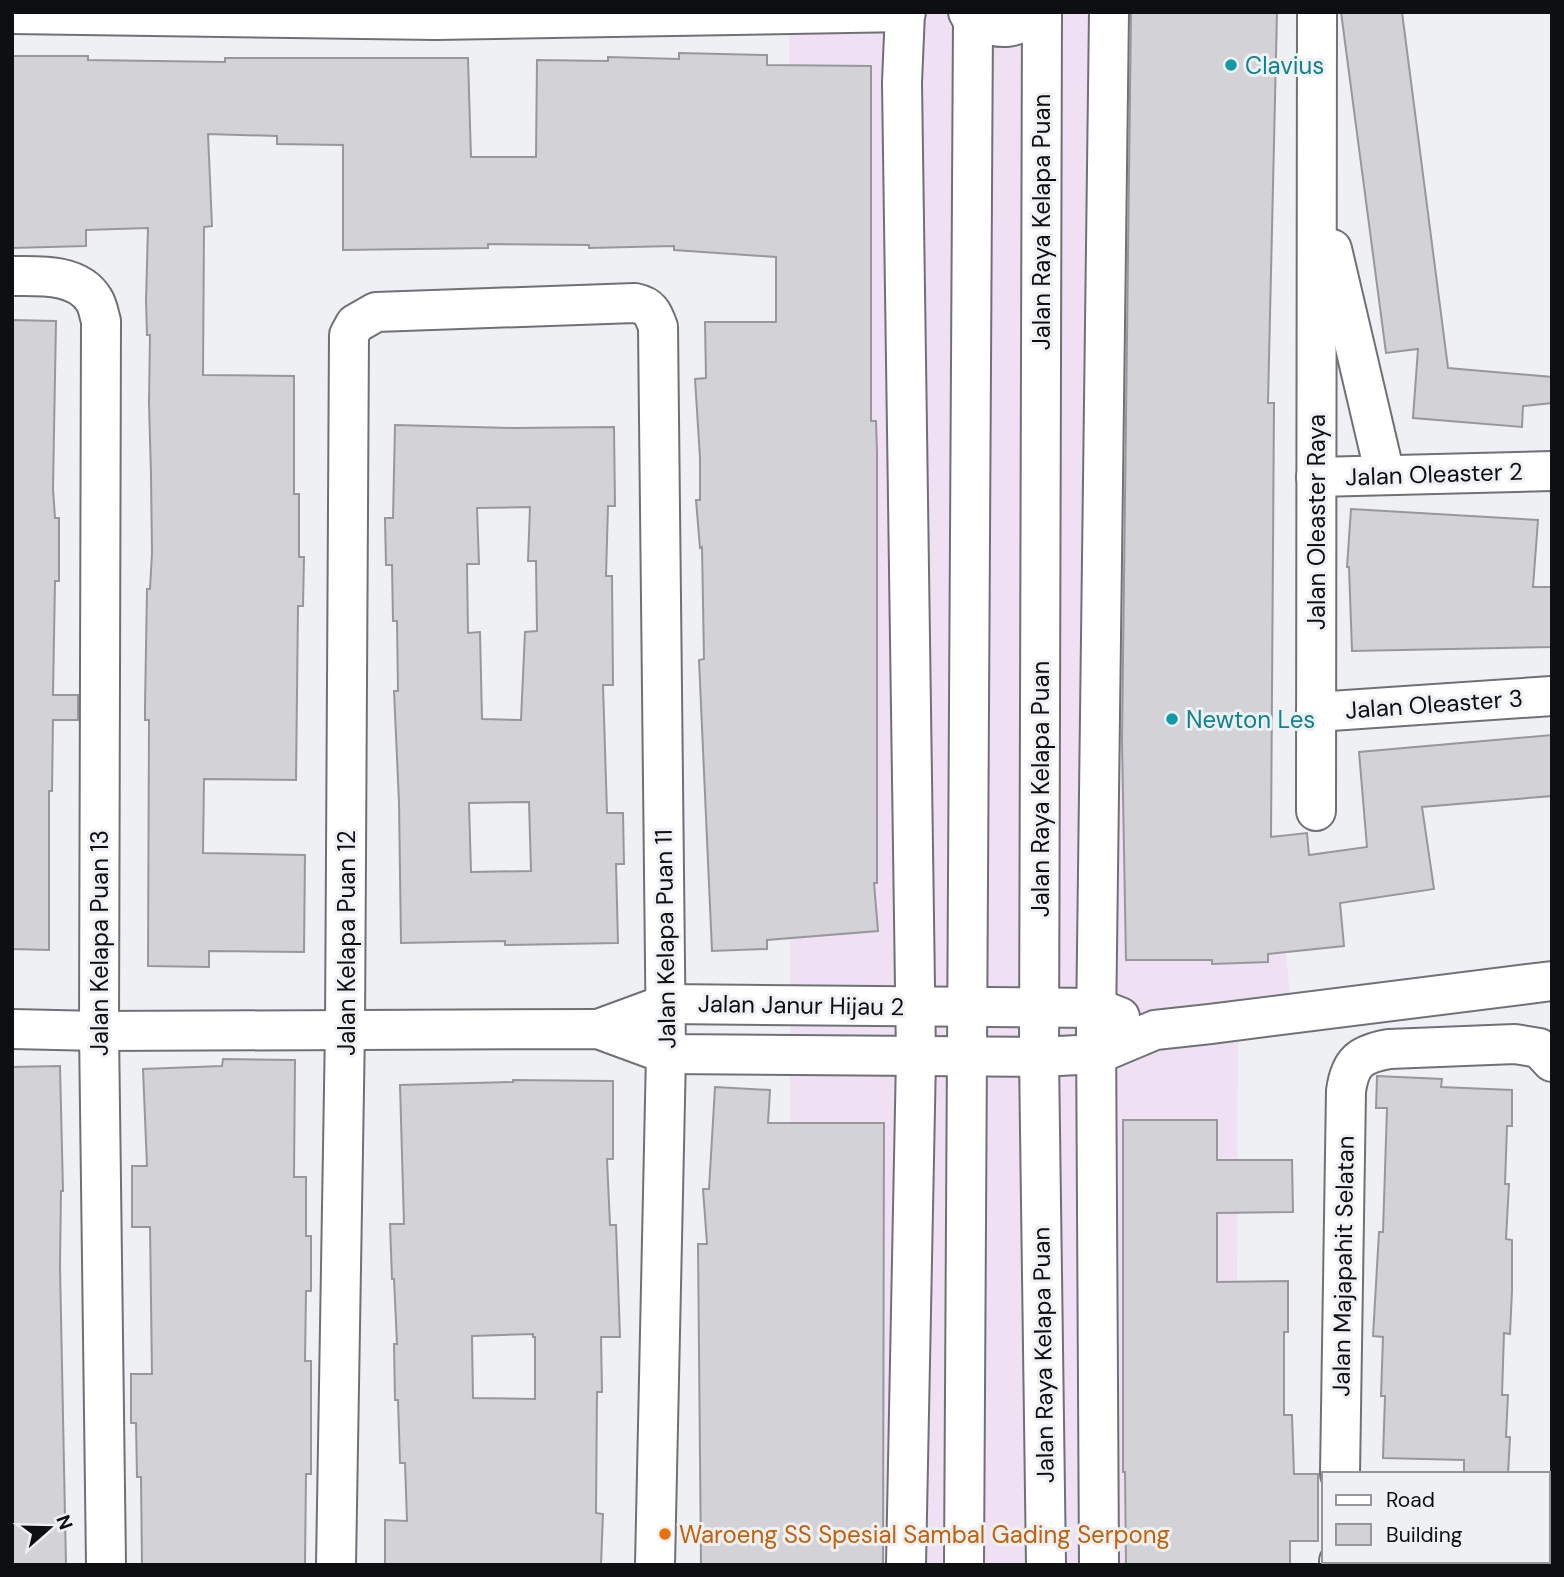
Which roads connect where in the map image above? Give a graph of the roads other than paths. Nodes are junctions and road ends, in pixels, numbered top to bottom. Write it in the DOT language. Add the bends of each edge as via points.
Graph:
graph roads {
  1 [pos="905,12"];
  2 [pos="1036,12"];
  3 [pos="1042,12"];
  4 [pos="1109,12"];
  5 [pos="1317,12"];
  6 [pos="12,14"];
  7 [pos="971,17"];
  8 [pos="1318,233"];
  9 [pos="12,276"];
  10 [pos="653,313"];
  11 [pos="1552,471"];
  12 [pos="1385,475"];
  13 [pos="1316,477"];
  14 [pos="1552,696"];
  15 [pos="1316,712"];
  16 [pos="1316,811"];
  17 [pos="1552,981"];
  18 [pos="666,1004"];
  19 [pos="967,1006"];
  20 [pos="914,1007"];
  21 [pos="1040,1007"];
  22 [pos="1097,1008"];
  23 [pos="12,1029"];
  24 [pos="345,1029"];
  25 [pos="598,1029"];
  26 [pos="1154,1030"];
  27 [pos="99,1031"];
  28 [pos="666,1054"];
  29 [pos="1098,1054"];
  30 [pos="967,1056"];
  31 [pos="916,1057"];
  32 [pos="1039,1057"];
  33 [pos="1552,1062"];
  34 [pos="1340,1472"];
  35 [pos="106,1565"];
  36 [pos="336,1565"];
  37 [pos="655,1565"];
  38 [pos="905,1565"];
  39 [pos="964,1565"];
  40 [pos="1046,1565"];
  41 [pos="1099,1565"];
  1 -- 6 [label="street" via="436,20"];
  1 -- 20 [label="street" via="902,82"];
  2 -- 7 [label="street" via="1010,28"];
  3 -- 21 [label="street, Jalan Raya Kelapa Puan"];
  4 -- 22 [label="street"];
  5 -- 8 [label="street, Jalan Oleaster Raya"];
  7 -- 19 [label="street"];
  8 -- 12 [label="street" via="1328,240 1334,254"];
  8 -- 13 [label="street, Jalan Oleaster Raya"];
  9 -- 27 [label="street, Jalan Kelapa Puan 13" via="52,277 79,284 94,299 101,321"];
  10 -- 18 [label="street, Jalan Kelapa Puan 11" via="658,327"];
  10 -- 24 [label="street, Jalan Kelapa Puan 12" via="635,303 376,312 355,324 349,335"];
  11 -- 12 [label="street, Jalan Oleaster 2"];
  12 -- 13 [label="street, Jalan Oleaster 2"];
  13 -- 15 [label="street, Jalan Oleaster Raya"];
  14 -- 15 [label="street, Jalan Oleaster 3"];
  15 -- 16 [label="street, Jalan Oleaster Raya"];
  17 -- 26 [label="street"];
  18 -- 20 [label="street, Jalan Janur Hijau 2"];
  18 -- 25 [label="street, Jalan Janur Hijau 2"];
  18 -- 28 [label="street, Jalan Kelapa Puan 11"];
  19 -- 20 [label="street, Jalan Janur Hijau 2"];
  19 -- 21 [label="street, Jalan Janur Hijau 2"];
  19 -- 30 [label="street"];
  20 -- 31 [label="street"];
  21 -- 22 [label="street, Jalan Janur Hijau 2"];
  21 -- 32 [label="street, Jalan Raya Kelapa Puan"];
  22 -- 26 [label="street"];
  22 -- 29 [label="street"];
  23 -- 27 [label="street, Jalan Janur Hijau 2"];
  24 -- 25 [label="street, Jalan Janur Hijau 2"];
  24 -- 27 [label="street, Jalan Janur Hijau 2"];
  24 -- 36 [label="street, Jalan Kelapa Puan 12"];
  25 -- 28 [label="street, Jalan Janur Hijau 2"];
  26 -- 29 [label="street"];
  27 -- 35 [label="street, Jalan Kelapa Puan 13"];
  28 -- 31 [label="street, Jalan Janur Hijau 2"];
  28 -- 37 [label="street, Jalan Kelapa Puan 11"];
  29 -- 32 [label="street, Jalan Janur Hijau 2"];
  29 -- 41 [label="street"];
  30 -- 31 [label="street, Jalan Janur Hijau 2"];
  30 -- 32 [label="street, Jalan Janur Hijau 2"];
  30 -- 39 [label="street"];
  31 -- 38 [label="street"];
  32 -- 40 [label="street, Jalan Raya Kelapa Puan"];
  33 -- 34 [label="street, Jalan Majapahit Selatan" via="1539,1048 1515,1044 1389,1049 1372,1052 1348,1073"];
}
